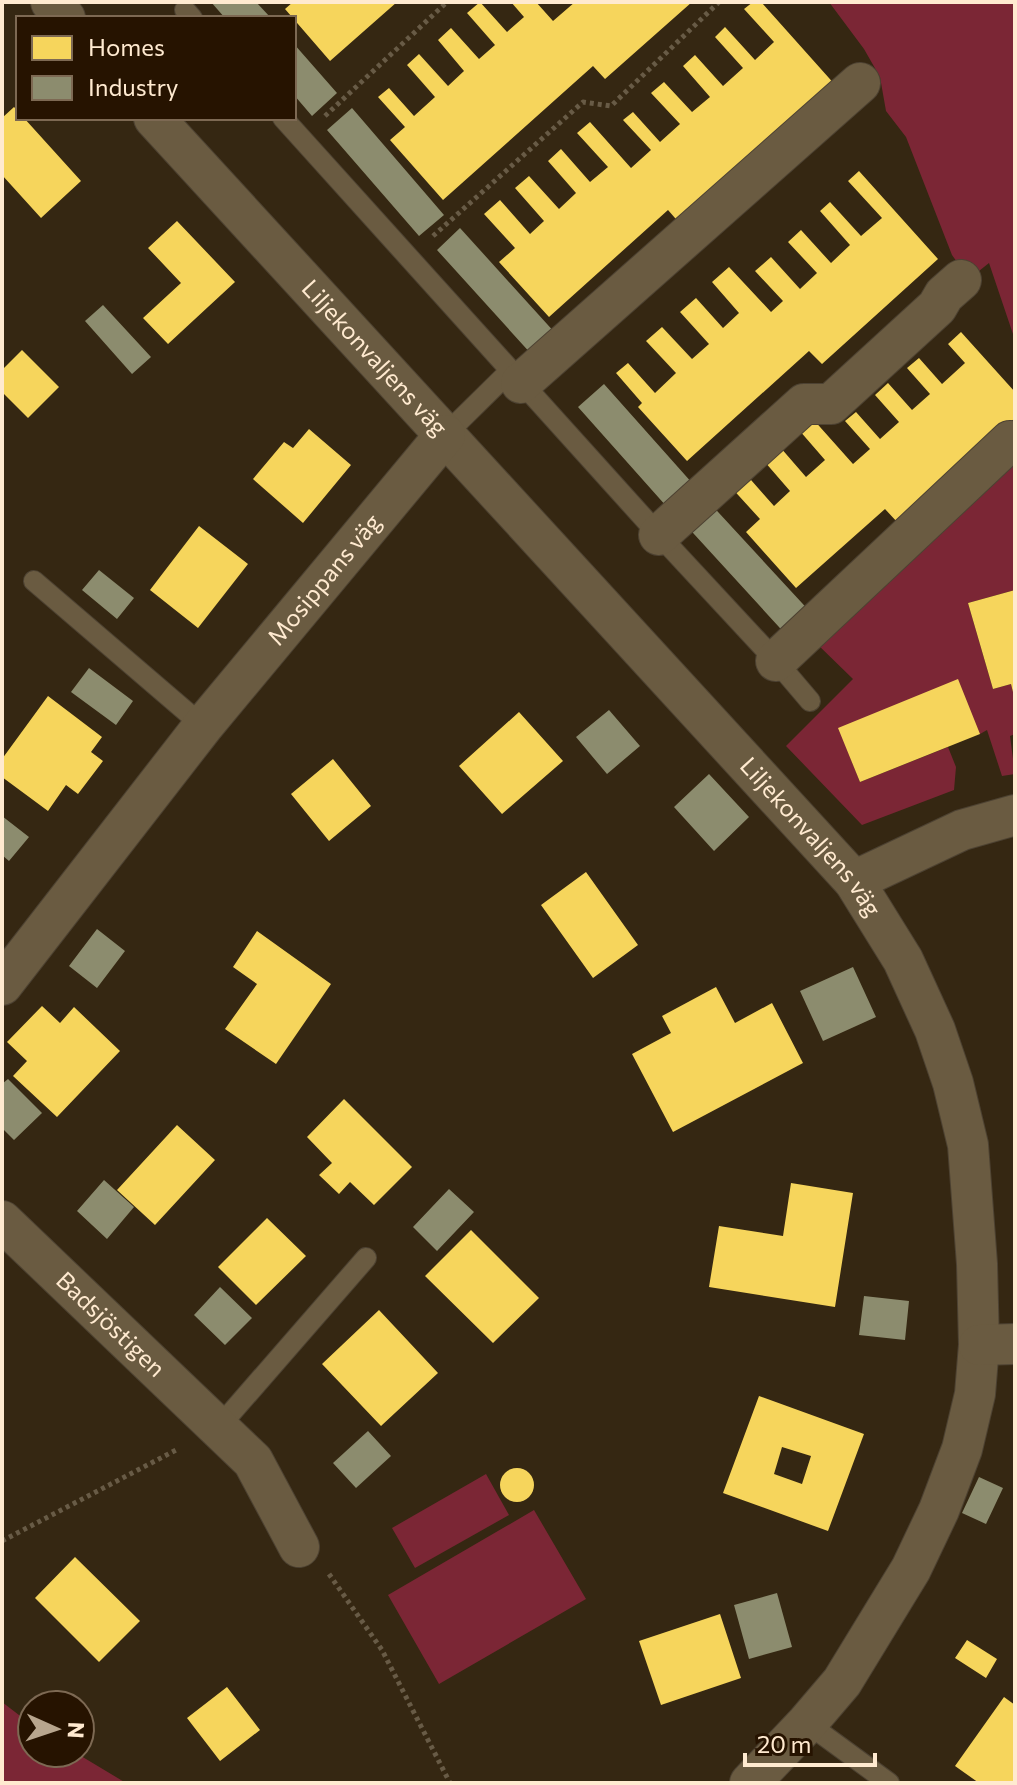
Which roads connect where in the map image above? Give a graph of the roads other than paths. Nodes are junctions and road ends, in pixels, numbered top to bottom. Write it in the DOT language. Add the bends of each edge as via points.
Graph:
graph roads {
  1 [pos="860,83"];
  2 [pos="156,120"];
  3 [pos="285,120"];
  4 [pos="961,280"];
  5 [pos="516,377"];
  6 [pos="445,435"];
  7 [pos="1010,441"];
  8 [pos="659,535"];
  9 [pos="34,581"];
  10 [pos="776,661"];
  11 [pos="810,701"];
  12 [pos="203,726"];
  13 [pos="1015,815"];
  14 [pos="854,881"];
  15 [pos="2,985"];
  16 [pos="2,1221"];
  17 [pos="366,1258"];
  18 [pos="997,1344"];
  19 [pos="218,1428"];
  20 [pos="299,1547"];
  21 [pos="807,1723"];
  22 [pos="750,1783"];
  23 [pos="889,1783"];
  1 -- 5 [label="street"];
  2 -- 6 [label="street, Liljekonvaljens väg"];
  3 -- 5 [label="lane"];
  4 -- 8 [label="street" via="831,404 804,404"];
  5 -- 6 [label="lane"];
  5 -- 8 [label="lane"];
  6 -- 12 [label="street, Mosippans väg"];
  6 -- 14 [label="street, Liljekonvaljens väg"];
  7 -- 10 [label="street"];
  8 -- 10 [label="lane"];
  9 -- 12 [label="lane"];
  10 -- 11 [label="lane"];
  12 -- 15 [label="street, Mosippans väg"];
  13 -- 14 [label="street" via="962,830"];
  14 -- 18 [label="street, Liljekonvaljens väg" via="903,960 953,1083 968,1145 977,1264"];
  16 -- 19 [label="street, Badsjöstigen"];
  17 -- 19 [label="lane"];
  18 -- 21 [label="street, Liljekonvaljens väg" via="975,1394 939,1510 911,1569 842,1682"];
  19 -- 20 [label="street, Badsjöstigen" via="253,1461"];
  21 -- 22 [label="street, Liljekonvaljens väg"];
  21 -- 23 [label="lane"];
}
